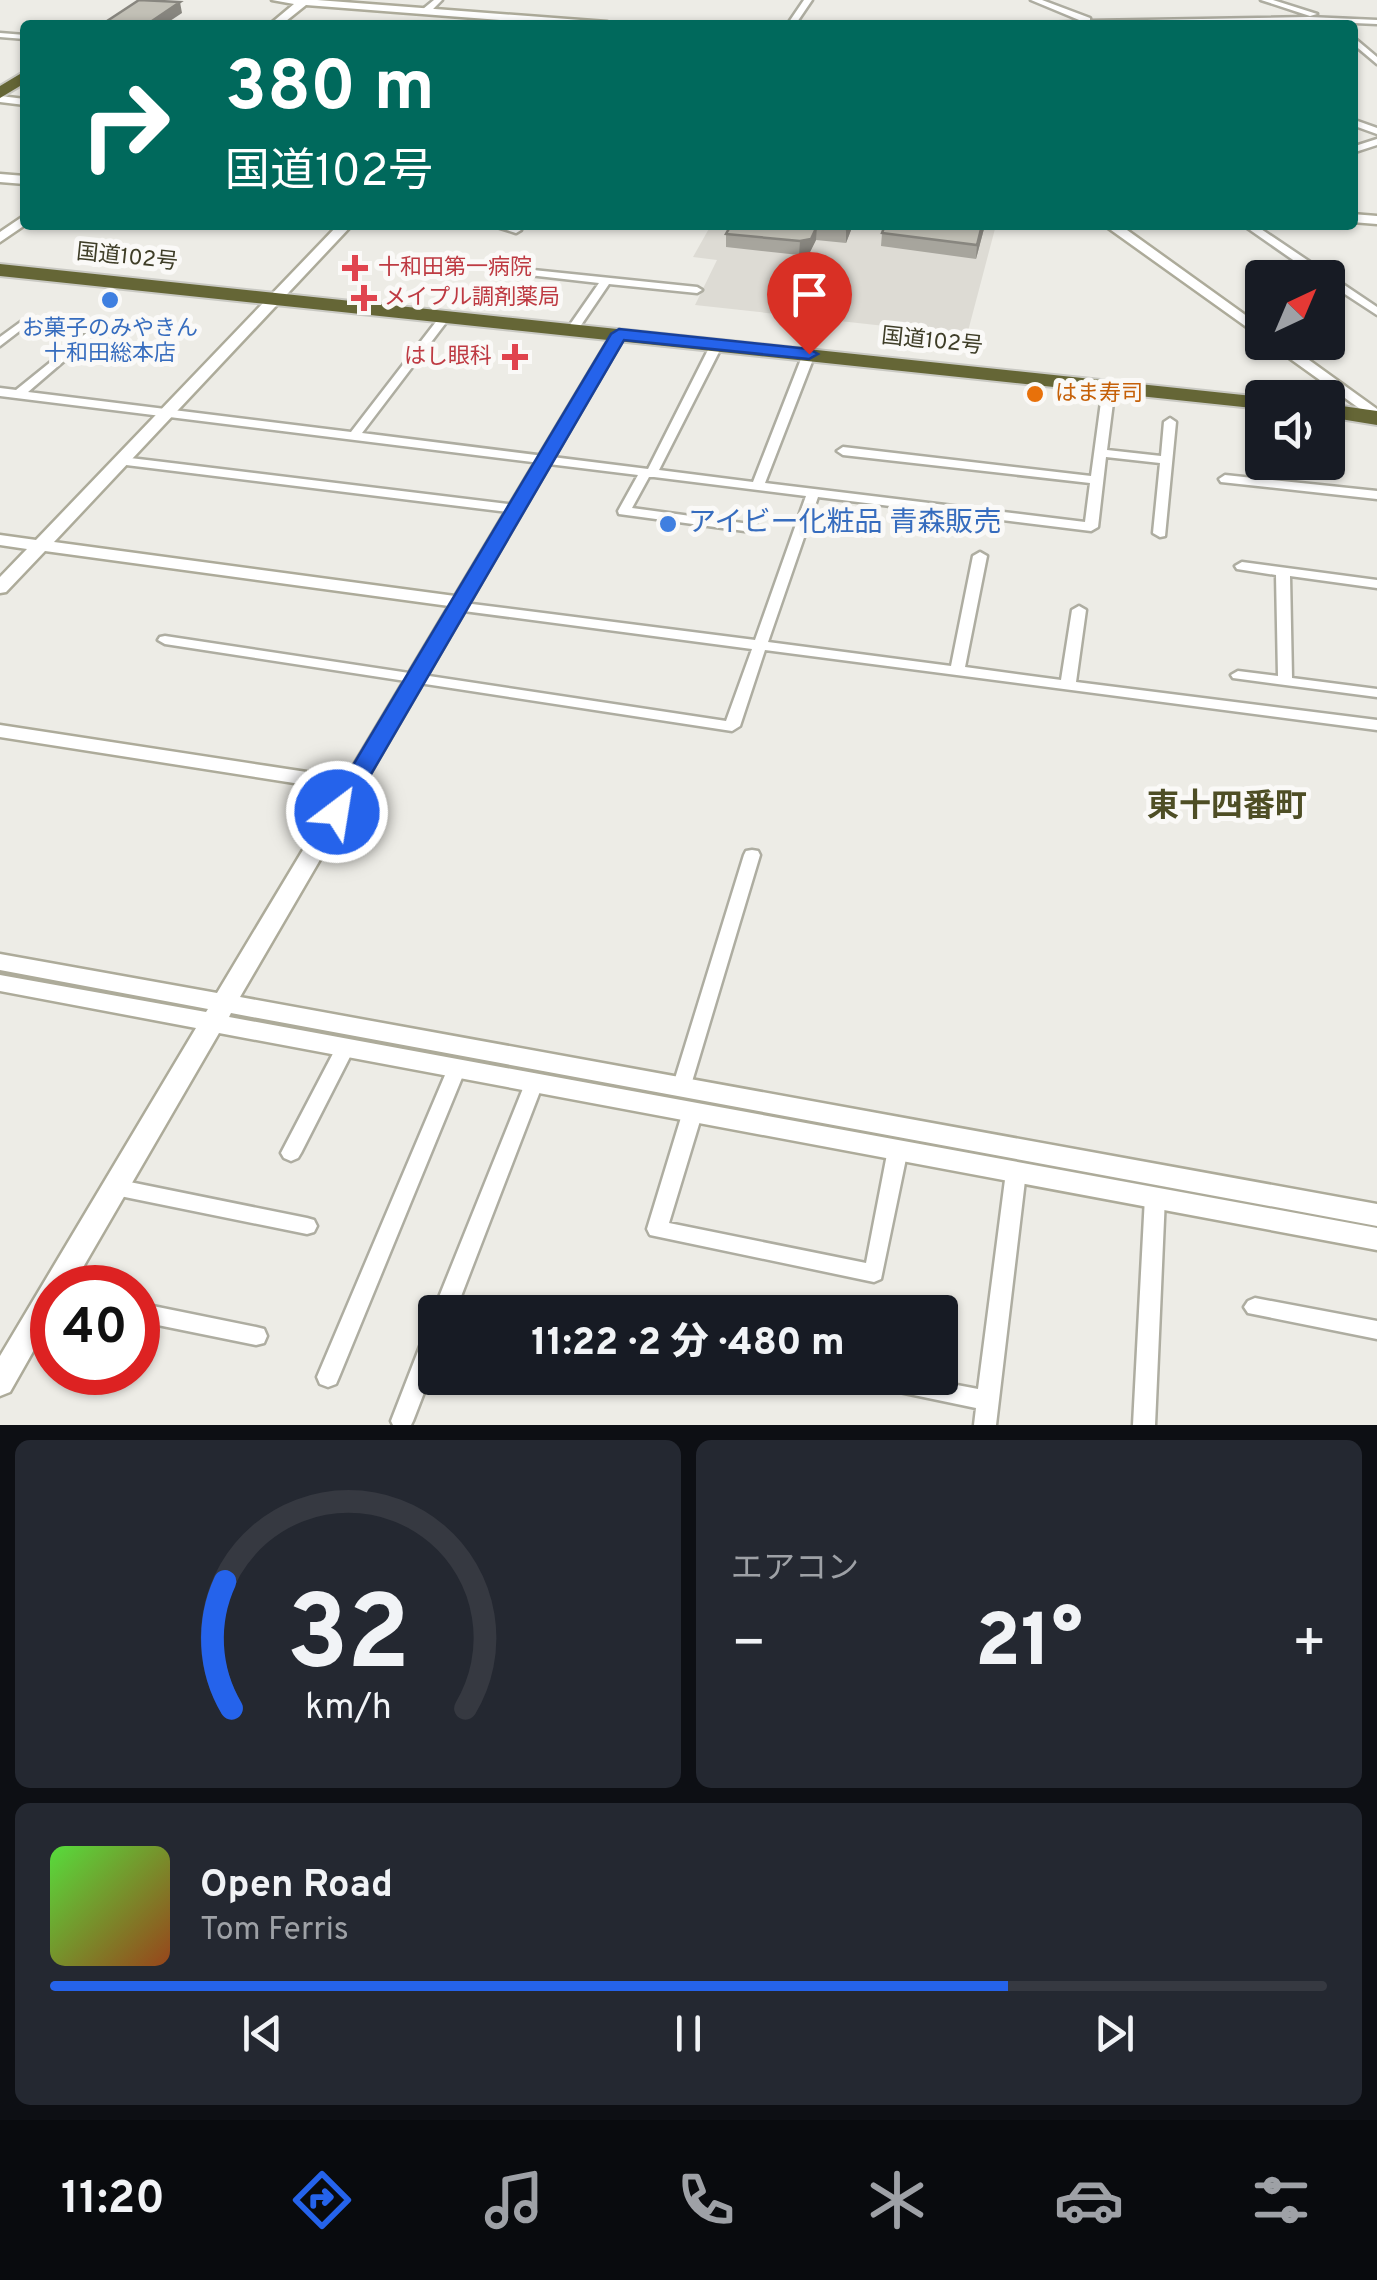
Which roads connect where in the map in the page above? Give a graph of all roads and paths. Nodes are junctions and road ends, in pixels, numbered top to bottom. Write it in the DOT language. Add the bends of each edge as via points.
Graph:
graph roads {
  1 [pos="277,0"];
  2 [pos="438,0"];
  3 [pos="1035,0"];
  4 [pos="1265,0"];
  5 [pos="305,1"];
  6 [pos="555,6"];
  7 [pos="426,11"];
  8 [pos="1328,19"];
  9 [pos="280,20"];
  10 [pos="518,20"];
  11 [pos="541,20"];
  12 [pos="1088,20"];
  13 [pos="1322,20"];
  14 [pos="1344,20"];
  15 [pos="1358,44"];
  16 [pos="1377,62"];
  17 [pos="20,80"];
  18 [pos="0,96"];
  19 [pos="20,223"];
  20 [pos="340,230"];
  21 [pos="1118,230"];
  22 [pos="1255,230"];
  23 [pos="0,238"];
  24 [pos="0,270"];
  25 [pos="533,273"];
  26 [pos="606,280"];
  27 [pos="697,290"];
  28 [pos="276,299"];
  29 [pos="1377,312"];
  30 [pos="446,316"];
  31 [pos="1245,322"];
  32 [pos="22,324"];
  33 [pos="574,329"];
  34 [pos="89,334"];
  35 [pos="619,334"];
  36 [pos="0,342"];
  37 [pos="717,344"];
  38 [pos="809,354"];
  39 [pos="1299,360"];
  40 [pos="1109,387"];
  41 [pos="0,392"];
  42 [pos="19,394"];
  43 [pos="1245,401"];
  44 [pos="1345,413"];
  45 [pos="166,414"];
  46 [pos="1377,417"];
  47 [pos="1170,422"];
  48 [pos="353,437"];
  49 [pos="843,451"];
  50 [pos="1100,453"];
  51 [pos="122,460"];
  52 [pos="545,460"];
  53 [pos="1167,460"];
  54 [pos="648,474"];
  55 [pos="1225,479"];
  56 [pos="1097,480"];
  57 [pos="758,486"];
  58 [pos="812,492"];
  59 [pos="1377,495"];
  60 [pos="516,509"];
  61 [pos="752,528"];
  62 [pos="1160,533"];
  63 [pos="0,540"];
  64 [pos="40,546"];
  65 [pos="980,556"];
  66 [pos="1242,566"];
  67 [pos="1283,572"];
  68 [pos="1377,584"];
  69 [pos="0,588"];
  70 [pos="457,604"];
  71 [pos="1078,610"];
  72 [pos="166,640"];
  73 [pos="761,644"];
  74 [pos="958,670"];
  75 [pos="1238,675"];
  76 [pos="418,679"];
  77 [pos="1285,680"];
  78 [pos="1068,685"];
  79 [pos="1377,693"];
  80 [pos="1377,726"];
  81 [pos="0,730"];
  82 [pos="352,786"];
  83 [pos="752,855"];
  84 [pos="0,962"];
  85 [pos="0,983"];
  86 [pos="218,1012"];
  87 [pos="346,1047"];
  88 [pos="457,1068"];
  89 [pos="535,1082"];
  90 [pos="682,1086"];
  91 [pos="693,1110"];
  92 [pos="898,1149"];
  93 [pos="292,1152"];
  94 [pos="1016,1172"];
  95 [pos="115,1187"];
  96 [pos="1155,1197"];
  97 [pos="1377,1215"];
  98 [pos="307,1226"];
  99 [pos="1377,1239"];
  100 [pos="69,1265"];
  101 [pos="451,1295"];
  102 [pos="1255,1307"];
  103 [pos="160,1316"];
  104 [pos="30,1322"];
  105 [pos="1377,1330"];
  106 [pos="256,1336"];
  107 [pos="9,1349"];
  108 [pos="328,1377"];
  109 [pos="418,1380"];
  110 [pos="0,1383"];
  111 [pos="958,1394"];
  112 [pos="988,1400"];
  113 [pos="402,1421"];
  114 [pos="985,1425"];
  115 [pos="1144,1425"];
  1 -- 5 [label="street"];
  2 -- 7 [label="street"];
  3 -- 12 [label="street"];
  4 -- 8 [label="street"];
  5 -- 7 [label="street"];
  5 -- 9 [label="street"];
  6 -- 11 [label="street"];
  7 -- 10 [label="street"];
  8 -- 13 [label="street"];
  8 -- 14 [label="street"];
  15 -- 16 [label="street"];
  17 -- 18 [label="highway"];
  19 -- 23 [label="street"];
  20 -- 28 [label="street"];
  21 -- 31 [label="street"];
  22 -- 29 [label="street"];
  24 -- 28 [label="highway, 国道102号"];
  25 -- 26 [label="street"];
  26 -- 27 [label="street"];
  26 -- 33 [label="street"];
  28 -- 30 [label="highway, 国道102号"];
  28 -- 45 [label="street"];
  30 -- 33 [label="highway, 国道102号"];
  30 -- 48 [label="street"];
  32 -- 36 [label="street"];
  33 -- 35 [label="highway, 国道102号"];
  34 -- 42 [label="street"];
  35 -- 37 [label="highway, 国道102号"];
  35 -- 52 [label="street"];
  37 -- 38 [label="highway, 国道102号"];
  37 -- 54 [label="street"];
  38 -- 40 [label="highway, 国道102号"];
  38 -- 57 [label="street"];
  39 -- 46 [label="street"];
  40 -- 43 [label="highway, 国道102号"];
  40 -- 50 [label="street"];
  41 -- 42 [label="street"];
  42 -- 45 [label="street"];
  44 -- 46 [label="highway"];
  45 -- 48 [label="street"];
  45 -- 51 [label="street"];
  47 -- 53 [label="street"];
  48 -- 52 [label="street"];
  49 -- 56 [label="street"];
  50 -- 53 [label="street"];
  50 -- 56 [label="street"];
  51 -- 60 [label="street"];
  51 -- 64 [label="street"];
  52 -- 54 [label="street"];
  52 -- 60 [label="street"];
  53 -- 62 [label="street"];
  54 -- 57 [label="street"];
  54 -- 61 [label="street" via="624,511"];
  55 -- 59 [label="street"];
  56 -- 58 [label="street" via="1091,526"];
  57 -- 58 [label="street"];
  58 -- 73 [label="street"];
  60 -- 70 [label="street"];
  63 -- 64 [label="street"];
  64 -- 69 [label="street"];
  64 -- 70 [label="street"];
  65 -- 74 [label="street"];
  66 -- 67 [label="street"];
  67 -- 68 [label="street"];
  67 -- 77 [label="street"];
  70 -- 73 [label="street"];
  70 -- 76 [label="street"];
  71 -- 78 [label="street"];
  72 -- 76 [label="street"];
  73 -- 74 [label="street"];
  73 -- 76 [label="street" via="732,726"];
  74 -- 78 [label="street"];
  75 -- 77 [label="street"];
  76 -- 82 [label="street"];
  77 -- 79 [label="street"];
  78 -- 80 [label="street"];
  81 -- 82 [label="street"];
  82 -- 86 [label="street"];
  83 -- 90 [label="street"];
  84 -- 86 [label="street"];
  85 -- 86 [label="street"];
  86 -- 87 [label="street"];
  86 -- 90 [label="street"];
  86 -- 95 [label="street"];
  87 -- 88 [label="street"];
  87 -- 93 [label="street"];
  88 -- 89 [label="street"];
  88 -- 108 [label="street"];
  89 -- 91 [label="street"];
  89 -- 101 [label="street"];
  90 -- 97 [label="street"];
  91 -- 92 [label="street"];
  91 -- 92 [label="street" via="657,1229 874,1273"];
  92 -- 94 [label="street"];
  94 -- 96 [label="street"];
  94 -- 112 [label="street"];
  95 -- 98 [label="street"];
  95 -- 100 [label="street"];
  96 -- 99 [label="street"];
  96 -- 115 [label="street"];
  102 -- 105 [label="street"];
  103 -- 106 [label="street"];
  104 -- 107 [label="street"];
  107 -- 110 [label="street"];
  109 -- 113 [label="street"];
  111 -- 112 [label="street"];
  112 -- 114 [label="street"];
}
